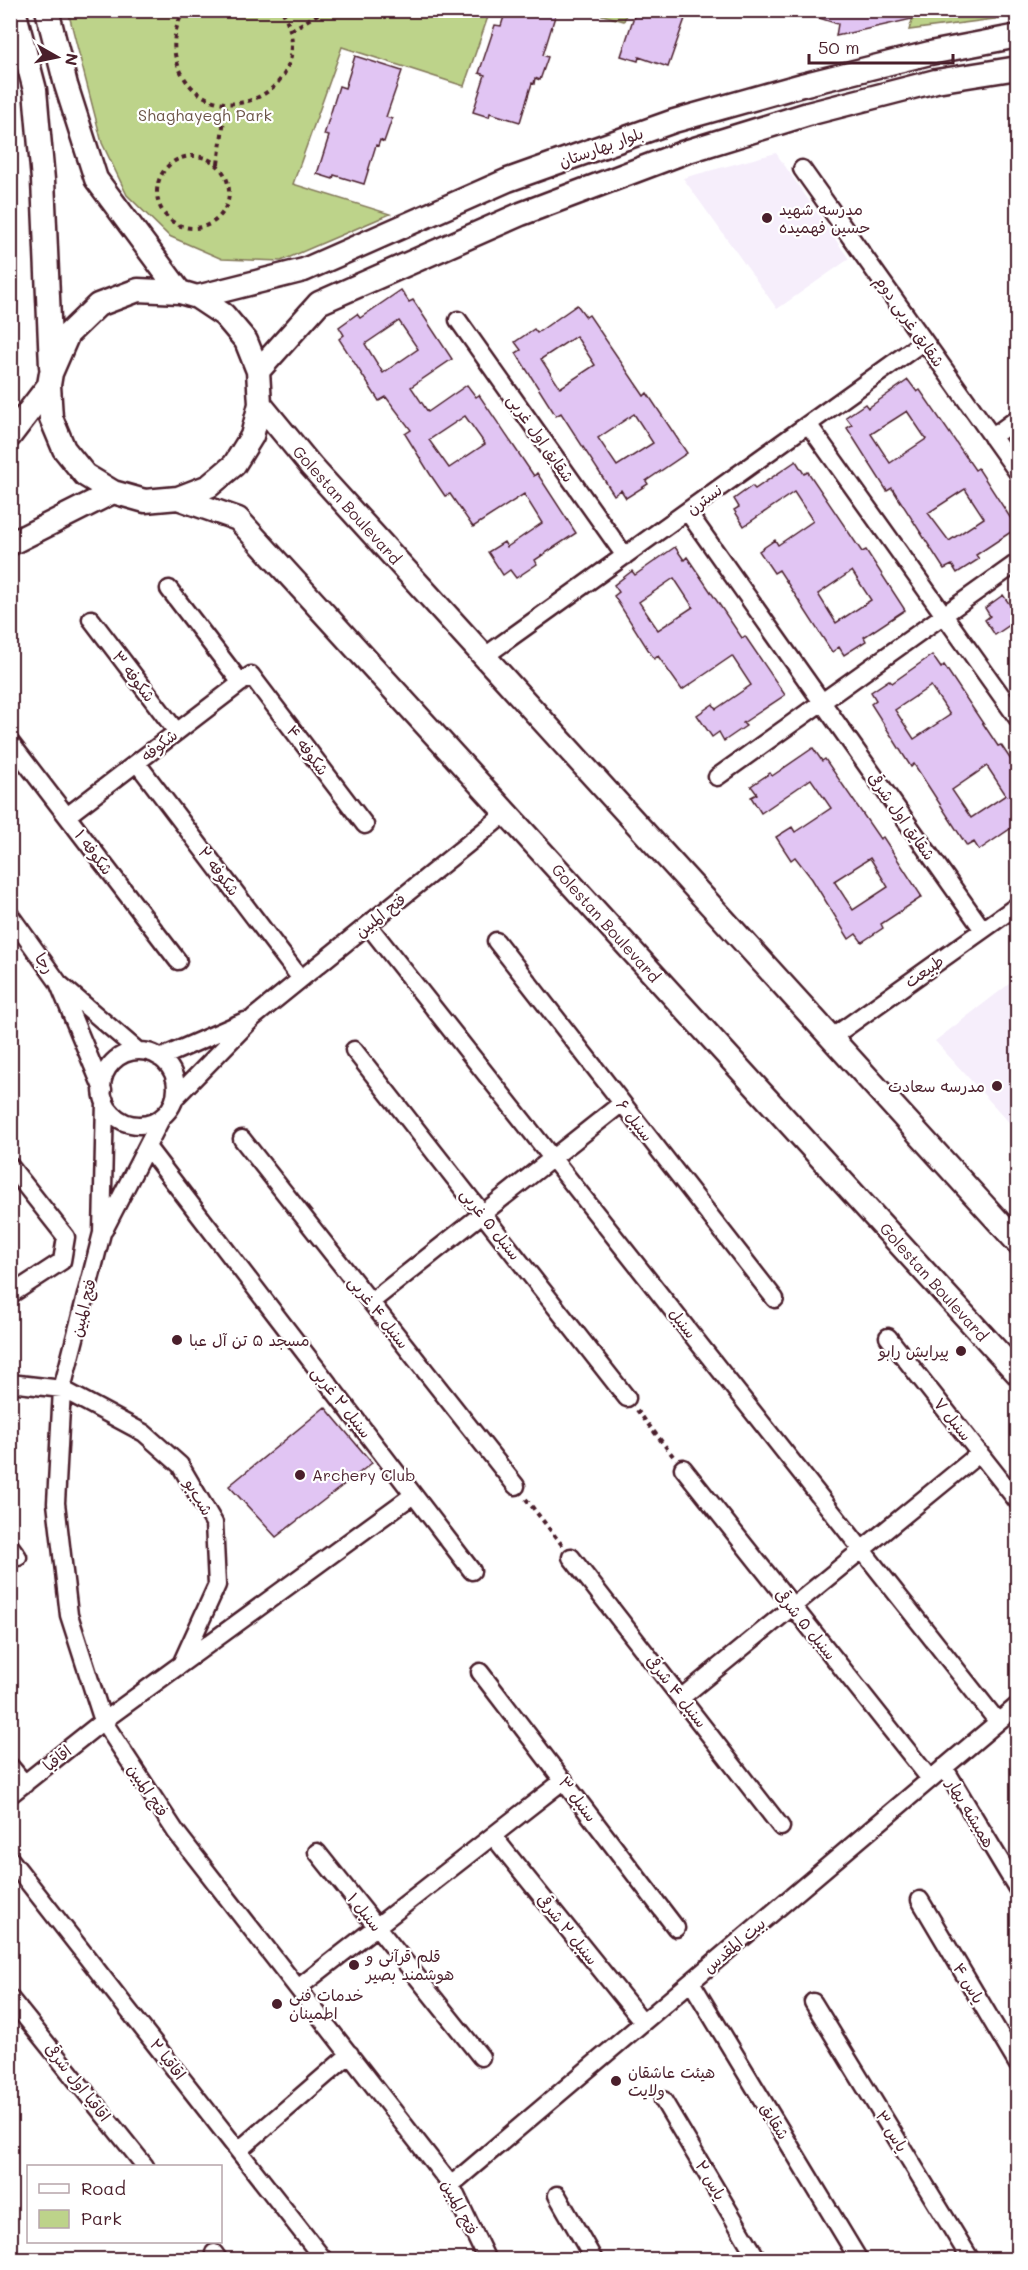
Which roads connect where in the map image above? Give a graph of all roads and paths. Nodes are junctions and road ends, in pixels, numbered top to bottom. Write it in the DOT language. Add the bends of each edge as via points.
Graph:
graph roads {
  1 [pos="14,10"];
  2 [pos="47,10"];
  3 [pos="185,10"];
  4 [pos="325,10"];
  5 [pos="283,11"];
  6 [pos="291,30"];
  7 [pos="1017,36"];
  8 [pos="1017,68"];
  9 [pos="225,104"];
  10 [pos="218,164"];
  11 [pos="802,169"];
  12 [pos="188,294"];
  13 [pos="458,320"];
  14 [pos="924,341"];
  15 [pos="258,371"];
  16 [pos="50,379"];
  17 [pos="260,404"];
  18 [pos="1017,418"];
  19 [pos="808,424"];
  20 [pos="10,436"];
  21 [pos="992,437"];
  22 [pos="1017,473"];
  23 [pos="113,492"];
  24 [pos="178,498"];
  25 [pos="687,512"];
  26 [pos="10,544"];
  27 [pos="625,556"];
  28 [pos="1017,562"];
  29 [pos="170,589"];
  30 [pos="944,615"];
  31 [pos="91,619"];
  32 [pos="485,656"];
  33 [pos="246,679"];
  34 [pos="822,702"];
  35 [pos="1017,719"];
  36 [pos="177,732"];
  37 [pos="10,742"];
  38 [pos="137,762"];
  39 [pos="717,777"];
  40 [pos="506,813"];
  41 [pos="67,816"];
  42 [pos="365,825"];
  43 [pos="1017,905"];
  44 [pos="10,915"];
  45 [pos="368,925"];
  46 [pos="983,930"];
  47 [pos="496,940"];
  48 [pos="177,961"];
  49 [pos="301,979"];
  50 [pos="58,982"];
  51 [pos="254,1017"];
  52 [pos="831,1038"];
  53 [pos="354,1050"];
  54 [pos="138,1051"];
  55 [pos="160,1058"];
  56 [pos="104,1095"];
  57 [pos="175,1098"];
  58 [pos="622,1103"];
  59 [pos="162,1118"];
  60 [pos="242,1138"];
  61 [pos="147,1147"];
  62 [pos="552,1158"];
  63 [pos="10,1166"];
  64 [pos="483,1213"];
  65 [pos="102,1233"];
  66 [pos="1017,1243"];
  67 [pos="10,1295"];
  68 [pos="775,1299"];
  69 [pos="371,1302"];
  70 [pos="888,1337"];
  71 [pos="1017,1374"];
  72 [pos="10,1383"];
  73 [pos="62,1389"];
  74 [pos="627,1398"];
  75 [pos="980,1453"];
  76 [pos="683,1468"];
  77 [pos="516,1486"];
  78 [pos="413,1495"];
  79 [pos="1017,1502"];
  80 [pos="862,1550"];
  81 [pos="571,1557"];
  82 [pos="472,1570"];
  83 [pos="792,1607"];
  84 [pos="182,1663"];
  85 [pos="480,1672"];
  86 [pos="682,1697"];
  87 [pos="1017,1705"];
  88 [pos="103,1721"];
  89 [pos="998,1722"];
  90 [pos="10,1766"];
  91 [pos="944,1767"];
  92 [pos="930,1779"];
  93 [pos="564,1780"];
  94 [pos="25,1784"];
  95 [pos="10,1795"];
  96 [pos="781,1827"];
  97 [pos="493,1836"];
  98 [pos="317,1852"];
  99 [pos="10,1859"];
  100 [pos="1017,1890"];
  101 [pos="920,1900"];
  102 [pos="376,1927"];
  103 [pos="676,1928"];
  104 [pos="691,1982"];
  105 [pos="298,1988"];
  106 [pos="10,1998"];
  107 [pos="813,2002"];
  108 [pos="643,2022"];
  109 [pos="350,2054"];
  110 [pos="481,2057"];
  111 [pos="1017,2065"];
  112 [pos="663,2100"];
  113 [pos="239,2150"];
  114 [pos="144,2165"];
  115 [pos="451,2185"];
  116 [pos="557,2195"];
  117 [pos="324,2259"];
  118 [pos="487,2259"];
  119 [pos="594,2259"];
  120 [pos="758,2259"];
  121 [pos="859,2259"];
  122 [pos="971,2259"];
  1 -- 16 [label="main road" via="35,90 43,180"];
  2 -- 12 [label="main road" via="96,179"];
  3 -- 9 [label="path" via="175,31 174,51 179,70 191,87"];
  4 -- 6 [label="path"];
  5 -- 6 [label="path"];
  6 -- 9 [label="path" via="288,68 278,84 245,103"];
  7 -- 12 [label="main road, بلوار بهارستان" via="930,52 674,121 508,180 304,270"];
  8 -- 15 [label="main road, بلوار بهارستان" via="936,81 808,114 685,152 521,214 319,303"];
  9 -- 10 [label="path"];
  10 -- 10 [label="path" via="197,155 185,156 165,167 156,190 158,203 173,223 197,228 220,217 230,196 225,173"];
  11 -- 14 [label="street, شقایق غربی دوم"];
  12 -- 15 [label="main road" via="225,315 246,340"];
  12 -- 16 [label="main road" via="138,290 98,305 68,334"];
  13 -- 27 [label="street, شقایق اول غربی"];
  14 -- 19 [label="street, نسترن"];
  14 -- 21 [label="street, شقایق غربی دوم"];
  15 -- 17 [label="main road"];
  16 -- 20 [label="main road"];
  16 -- 23 [label="main road" via="51,418 64,449 85,475"];
  17 -- 24 [label="main road" via="252,436 234,465 209,486"];
  17 -- 32 [label="main road, Golestan Boulevard" via="311,466"];
  18 -- 21 [label="street"];
  19 -- 25 [label="street, نسترن"];
  19 -- 30 [label="street"];
  21 -- 22 [label="street, شقایق غربی دوم"];
  23 -- 24 [label="main road" via="145,501"];
  23 -- 26 [label="main road"];
  24 -- 40 [label="main road, Golestan Boulevard" via="238,519"];
  25 -- 27 [label="street, نسترن"];
  25 -- 34 [label="street"];
  27 -- 32 [label="street, نسترن"];
  28 -- 30 [label="street"];
  29 -- 33 [label="street, شکوفه ۴"];
  30 -- 34 [label="street"];
  30 -- 35 [label="street"];
  31 -- 36 [label="street, شکوفه ۳"];
  32 -- 52 [label="main road, Golestan Boulevard"];
  33 -- 36 [label="street, شکوفه"];
  33 -- 42 [label="street, شکوفه ۴"];
  34 -- 39 [label="street"];
  34 -- 46 [label="street, شقایق اول شرقی"];
  36 -- 38 [label="street, شکوفه"];
  37 -- 41 [label="street, شکوفه ۱"];
  38 -- 41 [label="street, شکوفه"];
  38 -- 49 [label="street, شکوفه ۲"];
  40 -- 45 [label="street, فتح المبین"];
  40 -- 71 [label="main road, Golestan Boulevard"];
  41 -- 48 [label="street, شکوفه ۱"];
  43 -- 46 [label="street, طبیعت"];
  44 -- 50 [label="street, رجا"];
  45 -- 49 [label="street, فتح المبین"];
  45 -- 62 [label="street, سنبل"];
  46 -- 52 [label="street, طبیعت"];
  47 -- 58 [label="street, سنبل ۶"];
  49 -- 51 [label="street, فتح المبین"];
  50 -- 54 [label="street"];
  50 -- 56 [label="street"];
  51 -- 55 [label="street"];
  51 -- 57 [label="street"];
  52 -- 66 [label="main road, Golestan Boulevard"];
  53 -- 64 [label="street, سنبل ۵ غربی"];
  54 -- 55 [label="street"];
  54 -- 56 [label="street" via="117,1059 109,1068 104,1078"];
  55 -- 57 [label="street" via="174,1075"];
  56 -- 59 [label="street" via="110,1111 129,1124 141,1125"];
  56 -- 65 [label="street"];
  57 -- 59 [label="street"];
  58 -- 62 [label="street"];
  58 -- 68 [label="street, سنبل ۶"];
  59 -- 61 [label="street"];
  60 -- 69 [label="street, سنبل ۴ غربی"];
  61 -- 65 [label="street"];
  61 -- 78 [label="street, سنبل ۲ غربی"];
  62 -- 64 [label="street"];
  62 -- 80 [label="street, سنبل"];
  63 -- 67 [label="street" via="66,1237 62,1261"];
  64 -- 69 [label="street"];
  64 -- 74 [label="street, سنبل ۵ غربی"];
  65 -- 73 [label="street, فتح المبین"];
  69 -- 77 [label="street, سنبل ۴ غربی"];
  70 -- 75 [label="street, سنبل ۷"];
  72 -- 73 [label="street"];
  73 -- 84 [label="street, شب‌بو" via="144,1433 180,1465 214,1523 217,1585"];
  73 -- 88 [label="street, فتح المبین" via="56,1503 69,1615"];
  74 -- 76 [label="path"];
  75 -- 79 [label="street, سنبل ۷"];
  75 -- 80 [label="street"];
  76 -- 83 [label="street, سنبل ۵ شرقی"];
  77 -- 81 [label="path"];
  78 -- 82 [label="street, سنبل ۲ غربی"];
  78 -- 84 [label="street, اقاقیا"];
  80 -- 83 [label="street"];
  80 -- 89 [label="street, سنبل"];
  81 -- 86 [label="street, سنبل ۴ شرقی"];
  83 -- 86 [label="street"];
  83 -- 92 [label="street, سنبل ۵ شرقی"];
  84 -- 88 [label="street, اقاقیا"];
  85 -- 93 [label="street, سنبل ۳"];
  86 -- 96 [label="street, سنبل ۴ شرقی"];
  87 -- 89 [label="street, بیت المقدس"];
  88 -- 94 [label="street, اقاقیا"];
  88 -- 105 [label="street, فتح المبین" via="176,1832"];
  89 -- 91 [label="street, بیت المقدس"];
  90 -- 94 [label="street"];
  91 -- 92 [label="street, بیت المقدس"];
  91 -- 100 [label="street, همیشه بهار"];
  92 -- 104 [label="street, بیت المقدس"];
  93 -- 97 [label="street"];
  93 -- 103 [label="street, سنبل ۳"];
  94 -- 95 [label="street, اقاقیا"];
  97 -- 102 [label="street"];
  97 -- 108 [label="street, سنبل ۲ شرقی"];
  98 -- 102 [label="street, سنبل ۱"];
  99 -- 113 [label="street, اقاقیا ۲"];
  101 -- 111 [label="street, یاس ۴"];
  102 -- 105 [label="street"];
  102 -- 110 [label="street, سنبل ۱"];
  104 -- 108 [label="street, بیت المقدس"];
  104 -- 121 [label="street, شقایق"];
  105 -- 109 [label="street, فتح المبین"];
  106 -- 114 [label="street, اقاقیا اول شرقی"];
  107 -- 122 [label="street, یاس ۳"];
  108 -- 115 [label="street, بیت المقدس"];
  109 -- 113 [label="street"];
  109 -- 115 [label="street, فتح المبین"];
  112 -- 120 [label="street, یاس ۲"];
  113 -- 117 [label="street, اقاقیا ۲"];
  115 -- 118 [label="street, فتح المبین"];
  116 -- 119 [label="street"];
}
